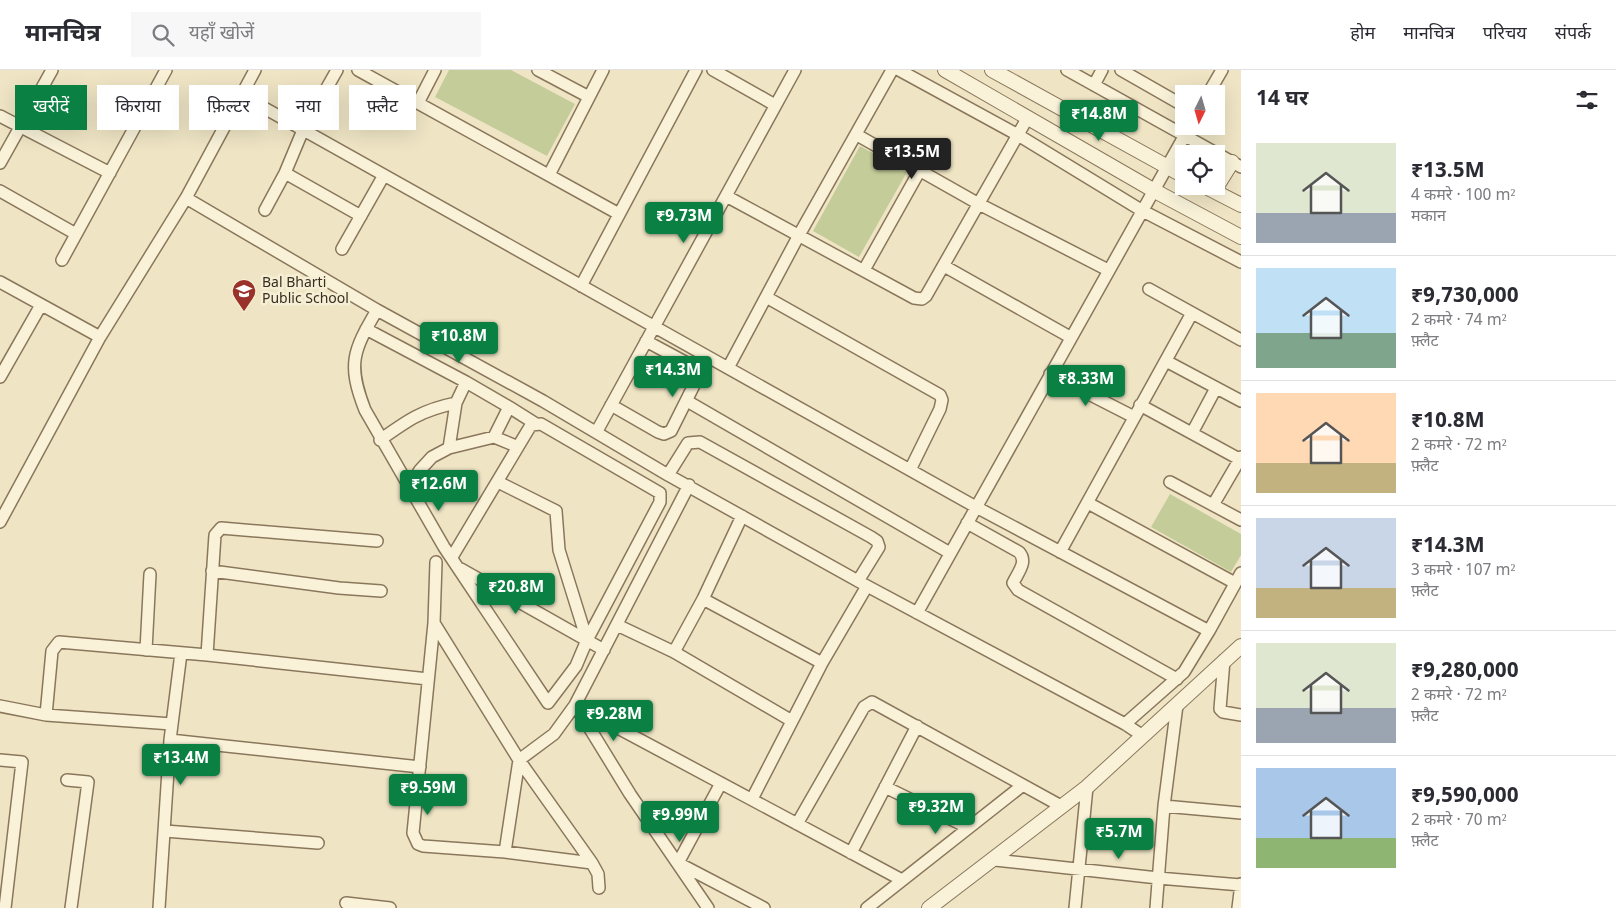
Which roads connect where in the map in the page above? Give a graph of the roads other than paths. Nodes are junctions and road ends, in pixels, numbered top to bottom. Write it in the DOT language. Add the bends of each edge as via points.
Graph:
graph roads {
  1 [pos="52,70"];
  2 [pos="166,70"];
  3 [pos="255,70"];
  4 [pos="337,70"];
  5 [pos="358,70"];
  6 [pos="435,70"];
  7 [pos="538,70"];
  8 [pos="603,70"];
  9 [pos="696,70"];
  10 [pos="713,70"];
  11 [pos="795,70"];
  12 [pos="892,70"];
  13 [pos="899,70"];
  14 [pos="945,70"];
  15 [pos="992,70"];
  16 [pos="1067,70"];
  17 [pos="1102,70"];
  18 [pos="1121,70"];
  19 [pos="1222,70"];
  20 [pos="44,85"];
  21 [pos="247,85"];
  22 [pos="328,85"];
  23 [pos="1094,85"];
  24 [pos="1213,85"];
  25 [pos="589,98"];
  26 [pos="1175,101"];
  27 [pos="418,103"];
  28 [pos="776,105"];
  29 [pos="0,116"];
  30 [pos="1028,117"];
  31 [pos="15,124"];
  32 [pos="1175,125"];
  33 [pos="18,130"];
  34 [pos="26,130"];
  35 [pos="222,130"];
  36 [pos="303,130"];
  37 [pos="857,135"];
  38 [pos="1018,135"];
  39 [pos="1185,135"];
  40 [pos="1193,135"];
  41 [pos="0,163"];
  42 [pos="1236,165"];
  43 [pos="1166,167"];
  44 [pos="920,170"];
  45 [pos="1175,172"];
  46 [pos="110,173"];
  47 [pos="285,173"];
  48 [pos="384,175"];
  49 [pos="549,175"];
  50 [pos="1225,175"];
  51 [pos="1153,190"];
  52 [pos="0,191"];
  53 [pos="1221,195"];
  54 [pos="726,196"];
  55 [pos="186,198"];
  56 [pos="979,204"];
  57 [pos="1241,205"];
  58 [pos="265,210"];
  59 [pos="1142,210"];
  60 [pos="619,214"];
  61 [pos="361,216"];
  62 [pos="76,234"];
  63 [pos="799,235"];
  64 [pos="1241,237"];
  65 [pos="342,249"];
  66 [pos="62,260"];
  67 [pos="1241,262"];
  68 [pos="944,266"];
  69 [pos="864,270"];
  70 [pos="1108,270"];
  71 [pos="0,282"];
  72 [pos="581,286"];
  73 [pos="1148,289"];
  74 [pos="766,297"];
  75 [pos="41,305"];
  76 [pos="377,310"];
  77 [pos="1192,313"];
  78 [pos="653,327"];
  79 [pos="366,329"];
  80 [pos="100,337"];
  81 [pos="1070,337"];
  82 [pos="1241,340"];
  83 [pos="646,341"];
  84 [pos="1166,361"];
  85 [pos="728,368"];
  86 [pos="1050,374"];
  87 [pos="0,377"];
  88 [pos="466,382"];
  89 [pos="1216,388"];
  90 [pos="687,401"];
  91 [pos="1241,401"];
  92 [pos="456,404"];
  93 [pos="611,405"];
  94 [pos="1140,406"];
  95 [pos="510,407"];
  96 [pos="1134,417"];
  97 [pos="536,424"];
  98 [pos="597,431"];
  99 [pos="1192,433"];
  100 [pos="494,437"];
  101 [pos="380,440"];
  102 [pos="516,446"];
  103 [pos="449,448"];
  104 [pos="1241,459"];
  105 [pos="910,470"];
  106 [pos="668,475"];
  107 [pos="498,482"];
  108 [pos="1170,482"];
  109 [pos="689,485"];
  110 [pos="409,487"];
  111 [pos="1088,503"];
  112 [pos="1213,505"];
  113 [pos="976,507"];
  114 [pos="742,516"];
  115 [pos="1241,520"];
  116 [pos="0,522"];
  117 [pos="967,523"];
  118 [pos="376,541"];
  119 [pos="1060,552"];
  120 [pos="950,553"];
  121 [pos="452,557"];
  122 [pos="436,562"];
  123 [pos="459,568"];
  124 [pos="212,571"];
  125 [pos="1241,573"];
  126 [pos="150,574"];
  127 [pos="1235,583"];
  128 [pos="862,584"];
  129 [pos="381,591"];
  130 [pos="703,599"];
  131 [pos="917,613"];
  132 [pos="434,623"];
  133 [pos="617,625"];
  134 [pos="1208,631"];
  135 [pos="587,640"];
  136 [pos="1241,646"];
  137 [pos="146,650"];
  138 [pos="604,650"];
  139 [pos="674,652"];
  140 [pos="181,653"];
  141 [pos="207,655"];
  142 [pos="1224,660"];
  143 [pos="822,663"];
  144 [pos="428,679"];
  145 [pos="1177,679"];
  146 [pos="575,705"];
  147 [pos="1177,705"];
  148 [pos="0,706"];
  149 [pos="46,715"];
  150 [pos="1241,715"];
  151 [pos="792,721"];
  152 [pos="172,724"];
  153 [pos="1125,724"];
  154 [pos="917,726"];
  155 [pos="1143,736"];
  156 [pos="170,740"];
  157 [pos="0,760"];
  158 [pos="520,760"];
  159 [pos="420,767"];
  160 [pos="67,780"];
  161 [pos="721,783"];
  162 [pos="1023,785"];
  163 [pos="885,787"];
  164 [pos="1087,787"];
  165 [pos="752,799"];
  166 [pos="1061,806"];
  167 [pos="1164,806"];
  168 [pos="1241,813"];
  169 [pos="797,824"];
  170 [pos="967,827"];
  171 [pos="165,830"];
  172 [pos="318,843"];
  173 [pos="505,852"];
  174 [pos="851,852"];
  175 [pos="995,860"];
  176 [pos="678,862"];
  177 [pos="592,863"];
  178 [pos="1079,868"];
  179 [pos="1158,878"];
  180 [pos="902,880"];
  181 [pos="1241,885"];
  182 [pos="599,888"];
  183 [pos="346,903"];
  184 [pos="5,908"];
  185 [pos="71,908"];
  186 [pos="159,908"];
  187 [pos="390,908"];
  188 [pos="708,908"];
  189 [pos="764,908"];
  190 [pos="866,908"];
  191 [pos="929,908"];
  192 [pos="1075,908"];
  193 [pos="1156,908"];
  194 [pos="1238,908"];
  1 -- 20 [label="street"];
  2 -- 46 [label="street"];
  3 -- 21 [label="street"];
  4 -- 22 [label="street"];
  5 -- 27 [label="street"];
  6 -- 27 [label="street"];
  7 -- 25 [label="street"];
  8 -- 25 [label="street"];
  9 -- 60 [label="street"];
  10 -- 28 [label="street"];
  11 -- 28 [label="street"];
  12 -- 37 [label="street"];
  13 -- 38 [label="street"];
  14 -- 30 [label="street"];
  15 -- 43 [label="street"];
  16 -- 23 [label="street"];
  17 -- 23 [label="street"];
  18 -- 26 [label="street"];
  19 -- 24 [label="street"];
  23 -- 32 [label="street"];
  25 -- 49 [label="street"];
  27 -- 49 [label="street"];
  28 -- 54 [label="street"];
  29 -- 31 [label="street"];
  30 -- 38 [label="street"];
  30 -- 51 [label="street"];
  33 -- 41 [label="street"];
  34 -- 46 [label="street"];
  35 -- 55 [label="street"];
  36 -- 47 [label="street"];
  36 -- 48 [label="street"];
  37 -- 44 [label="street"];
  37 -- 63 [label="street"];
  38 -- 56 [label="street"];
  38 -- 59 [label="street"];
  39 -- 43 [label="street"];
  40 -- 42 [label="street"];
  42 -- 50 [label="street"];
  43 -- 45 [label="street"];
  43 -- 51 [label="street"];
  44 -- 56 [label="street"];
  44 -- 69 [label="street"];
  46 -- 62 [label="street"];
  47 -- 58 [label="street"];
  47 -- 61 [label="street"];
  48 -- 61 [label="street"];
  48 -- 72 [label="street"];
  49 -- 60 [label="street"];
  51 -- 59 [label="street"];
  51 -- 64 [label="street"];
  52 -- 62 [label="street"];
  53 -- 57 [label="street"];
  54 -- 63 [label="street"];
  54 -- 78 [label="street"];
  55 -- 76 [label="street"];
  55 -- 80 [label="street"];
  56 -- 68 [label="street"];
  56 -- 70 [label="street"];
  59 -- 67 [label="street"];
  59 -- 70 [label="street"];
  60 -- 72 [label="street"];
  61 -- 65 [label="street"];
  62 -- 66 [label="street"];
  63 -- 69 [label="street"];
  63 -- 74 [label="street"];
  68 -- 69 [label="street" via="922,299 914,298"];
  68 -- 81 [label="street"];
  70 -- 81 [label="street"];
  71 -- 75 [label="street"];
  72 -- 78 [label="street"];
  73 -- 77 [label="street"];
  74 -- 85 [label="street"];
  74 -- 105 [label="street" via="940,395 940,409"];
  75 -- 80 [label="street"];
  75 -- 87 [label="street"];
  76 -- 79 [label="street"];
  76 -- 98 [label="street"];
  77 -- 82 [label="street"];
  77 -- 84 [label="street"];
  78 -- 83 [label="street"];
  78 -- 85 [label="street"];
  79 -- 88 [label="street"];
  79 -- 101 [label="street" via="353,358 354,373 364,410"];
  80 -- 116 [label="street"];
  81 -- 86 [label="street"];
  83 -- 90 [label="street" via="698,368 700,376"];
  83 -- 93 [label="street"];
  84 -- 89 [label="street"];
  84 -- 94 [label="street"];
  85 -- 105 [label="street"];
  86 -- 96 [label="street"];
  86 -- 113 [label="street"];
  88 -- 92 [label="street"];
  88 -- 95 [label="street"];
  89 -- 91 [label="street"];
  89 -- 99 [label="street"];
  90 -- 93 [label="street" via="671,431 664,434"];
  90 -- 120 [label="street"];
  92 -- 101 [label="street" via="431,408"];
  92 -- 103 [label="street"];
  93 -- 98 [label="street"];
  94 -- 96 [label="street"];
  94 -- 99 [label="street"];
  95 -- 97 [label="street"];
  95 -- 100 [label="street"];
  96 -- 111 [label="street"];
  97 -- 102 [label="street" via="527,429"];
  97 -- 135 [label="street" via="660,493 660,502"];
  98 -- 106 [label="street"];
  99 -- 104 [label="street"];
  100 -- 102 [label="street"];
  100 -- 103 [label="street"];
  101 -- 110 [label="street"];
  102 -- 107 [label="street"];
  103 -- 110 [label="street" via="432,457"];
  104 -- 112 [label="street"];
  105 -- 113 [label="street"];
  106 -- 109 [label="street"];
  106 -- 128 [label="street" via="688,443 700,442 871,537 879,547"];
  107 -- 121 [label="street"];
  107 -- 135 [label="street" via="556,511 558,544"];
  108 -- 112 [label="street"];
  109 -- 114 [label="street"];
  109 -- 133 [label="street"];
  110 -- 121 [label="street"];
  111 -- 119 [label="street"];
  111 -- 127 [label="street"];
  112 -- 115 [label="street"];
  113 -- 117 [label="street"];
  113 -- 119 [label="street"];
  114 -- 128 [label="street"];
  114 -- 130 [label="street"];
  117 -- 120 [label="street"];
  117 -- 145 [label="street" via="1023,556 1023,565 1013,583 1018,590"];
  118 -- 124 [label="street" via="221,528 215,535"];
  119 -- 134 [label="street"];
  120 -- 131 [label="street"];
  121 -- 123 [label="street"];
  122 -- 132 [label="street"];
  123 -- 135 [label="street"];
  123 -- 135 [label="street" via="548,704 576,666"];
  124 -- 129 [label="street"];
  124 -- 141 [label="street"];
  125 -- 127 [label="street"];
  126 -- 137 [label="street"];
  127 -- 134 [label="street"];
  128 -- 131 [label="street"];
  128 -- 143 [label="street"];
  130 -- 139 [label="street"];
  130 -- 143 [label="street"];
  131 -- 153 [label="street"];
  132 -- 144 [label="street"];
  132 -- 158 [label="street"];
  133 -- 138 [label="street"];
  133 -- 139 [label="street"];
  134 -- 145 [label="street" via="1191,662"];
  135 -- 138 [label="street"];
  136 -- 142 [label="street"];
  137 -- 140 [label="street"];
  137 -- 149 [label="street" via="66,642 55,645"];
  138 -- 146 [label="street"];
  139 -- 151 [label="street"];
  140 -- 141 [label="street"];
  140 -- 152 [label="street"];
  141 -- 144 [label="street"];
  142 -- 147 [label="street"];
  142 -- 150 [label="street" via="1220,710"];
  143 -- 151 [label="street"];
  144 -- 159 [label="street"];
  145 -- 153 [label="street"];
  146 -- 158 [label="street" via="554,734"];
  146 -- 161 [label="street"];
  146 -- 176 [label="street" via="630,794"];
  147 -- 155 [label="street"];
  147 -- 167 [label="street"];
  148 -- 149 [label="street"];
  149 -- 152 [label="street"];
  151 -- 165 [label="street"];
  152 -- 156 [label="street"];
  153 -- 155 [label="street"];
  154 -- 162 [label="street"];
  154 -- 163 [label="street"];
  154 -- 169 [label="street" via="878,704 867,703"];
  155 -- 164 [label="street"];
  156 -- 159 [label="street"];
  156 -- 171 [label="street"];
  157 -- 184 [label="street" via="22,762"];
  158 -- 173 [label="street"];
  158 -- 177 [label="street"];
  159 -- 173 [label="street" via="413,834 418,844"];
  160 -- 185 [label="street" via="88,782"];
  161 -- 165 [label="street"];
  161 -- 176 [label="street"];
  162 -- 166 [label="street"];
  162 -- 170 [label="street"];
  163 -- 170 [label="street"];
  163 -- 174 [label="street"];
  164 -- 166 [label="street"];
  164 -- 178 [label="street"];
  165 -- 169 [label="street"];
  166 -- 175 [label="street"];
  167 -- 168 [label="street"];
  167 -- 179 [label="street"];
  169 -- 174 [label="street"];
  170 -- 180 [label="street"];
  171 -- 172 [label="street"];
  171 -- 186 [label="street"];
  173 -- 177 [label="street"];
  174 -- 180 [label="street"];
  175 -- 178 [label="street"];
  175 -- 191 [label="street"];
  176 -- 188 [label="street"];
  176 -- 189 [label="street"];
  177 -- 182 [label="street" via="598,874"];
  178 -- 179 [label="street"];
  178 -- 192 [label="street"];
  179 -- 181 [label="street"];
  179 -- 193 [label="street"];
  180 -- 190 [label="street"];
  181 -- 194 [label="street"];
  183 -- 187 [label="street"];
}
